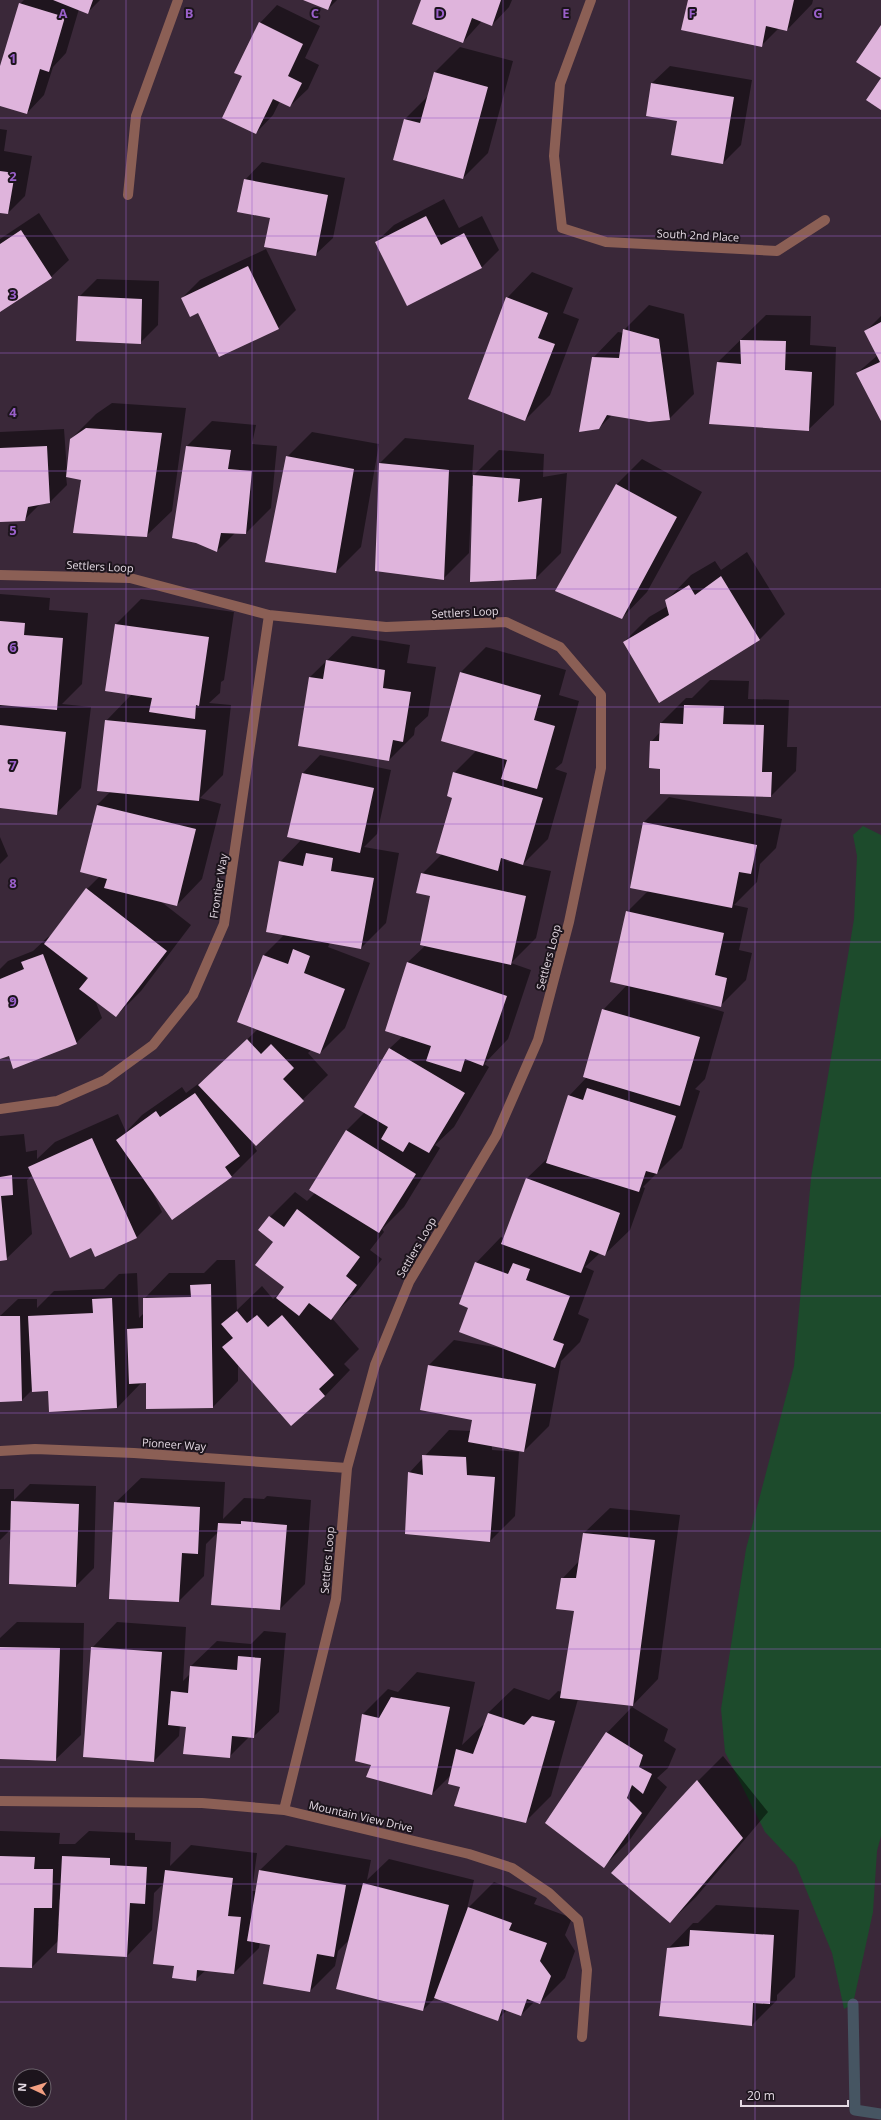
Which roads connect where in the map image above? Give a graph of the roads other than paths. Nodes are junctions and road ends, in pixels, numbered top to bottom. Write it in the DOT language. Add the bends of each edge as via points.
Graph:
graph roads {
  1 [pos="178,0"];
  2 [pos="591,0"];
  3 [pos="128,195"];
  4 [pos="825,220"];
  5 [pos="0,575"];
  6 [pos="269,615"];
  7 [pos="0,1109"];
  8 [pos="0,1451"];
  9 [pos="347,1468"];
  10 [pos="0,1801"];
  11 [pos="284,1810"];
  12 [pos="582,2037"];
  1 -- 3 [label="street" via="136,116"];
  2 -- 4 [label="street, South 2nd Place" via="560,84 554,156 562,228 606,242 777,251"];
  5 -- 6 [label="street, Settlers Loop" via="130,578"];
  6 -- 7 [label="street, Frontier Way" via="224,924 193,995 153,1045 105,1080 57,1100"];
  6 -- 9 [label="street, Settlers Loop" via="386,627 506,622 560,647 601,695 601,768 569,922 538,1040 496,1136 409,1282 375,1365"];
  8 -- 9 [label="street, Pioneer Way" via="35,1449 134,1453"];
  9 -- 11 [label="street, Settlers Loop" via="336,1599"];
  10 -- 11 [label="street, Mountain View Drive" via="202,1804"];
  11 -- 12 [label="street, Mountain View Drive" via="512,1868 549,1893 578,1920 587,1970"];
}
